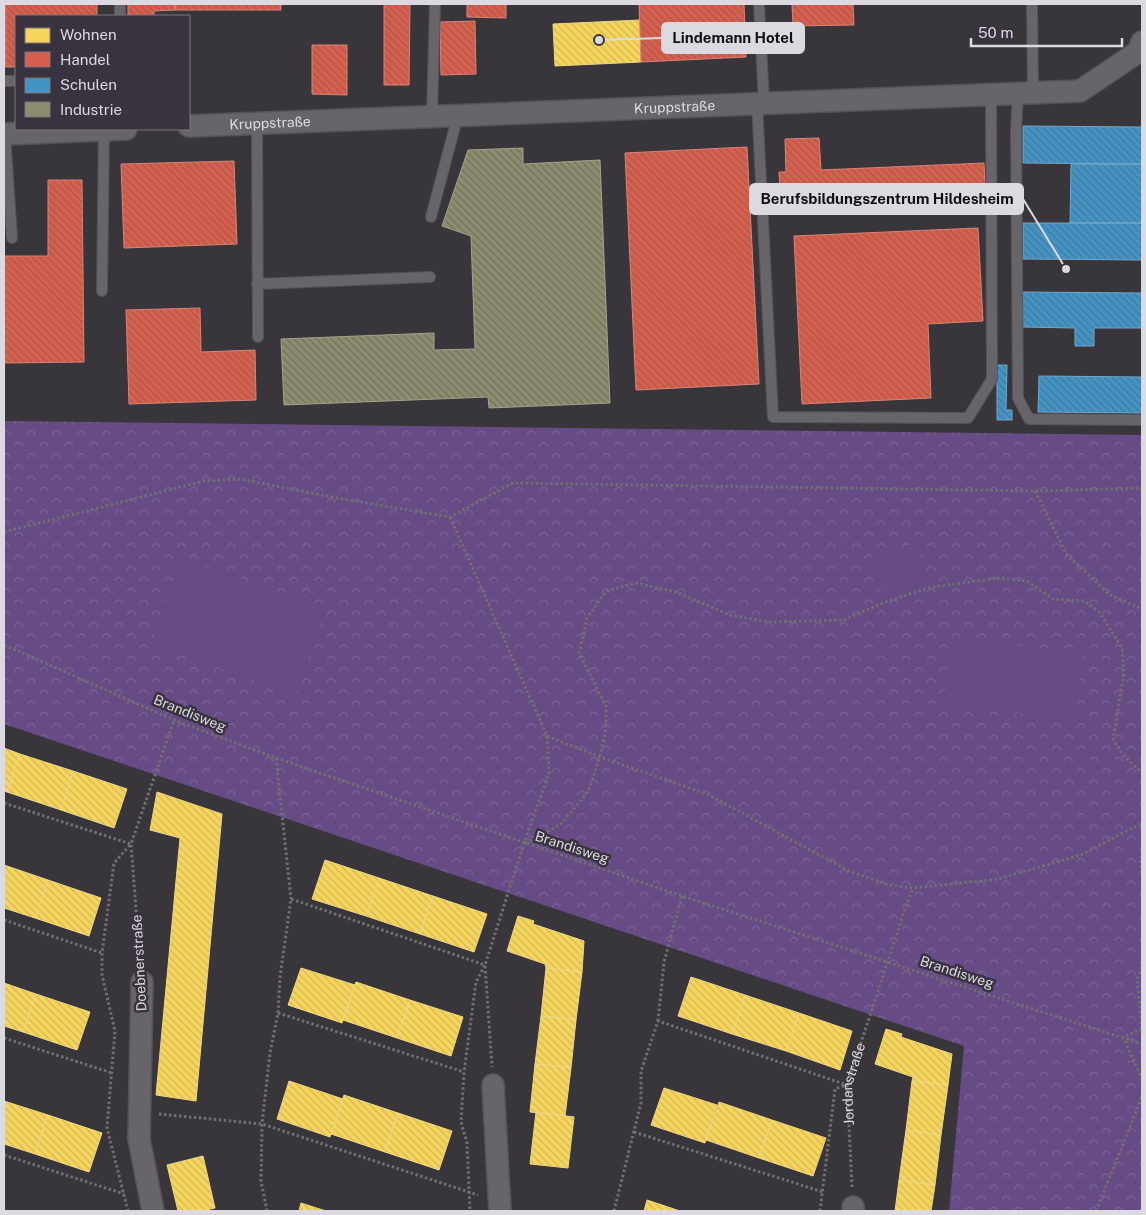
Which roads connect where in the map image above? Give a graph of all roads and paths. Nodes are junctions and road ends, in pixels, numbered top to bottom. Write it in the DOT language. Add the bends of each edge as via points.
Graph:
graph roads {
  1 [pos="435,4"];
  2 [pos="759,4"];
  3 [pos="1032,4"];
  4 [pos="1142,42"];
  5 [pos="1025,92"];
  6 [pos="991,94"];
  7 [pos="760,103"];
  8 [pos="458,115"];
  9 [pos="432,116"];
  10 [pos="257,123"];
  11 [pos="190,126"];
  12 [pos="91,130"];
  13 [pos="112,130"];
  14 [pos="5,134"];
  15 [pos="431,217"];
  16 [pos="12,238"];
  17 [pos="430,277"];
  18 [pos="258,284"];
  19 [pos="102,291"];
  20 [pos="258,337"];
  21 [pos="1142,420"];
  22 [pos="1142,488"];
  23 [pos="1035,491"];
  24 [pos="450,517"];
  25 [pos="4,532"];
  26 [pos="1142,609"];
  27 [pos="4,644"];
  28 [pos="174,720"];
  29 [pos="547,736"];
  30 [pos="276,758"];
  31 [pos="600,758"];
  32 [pos="1142,773"];
  33 [pos="4,803"];
  34 [pos="1142,823"];
  35 [pos="524,843"];
  36 [pos="130,844"];
  37 [pos="1142,856"];
  38 [pos="1142,872"];
  39 [pos="914,888"];
  40 [pos="682,896"];
  41 [pos="290,899"];
  42 [pos="4,920"];
  43 [pos="102,953"];
  44 [pos="888,962"];
  45 [pos="485,965"];
  46 [pos="1142,967"];
  47 [pos="142,982"];
  48 [pos="278,1013"];
  49 [pos="658,1021"];
  50 [pos="1142,1028"];
  51 [pos="1124,1037"];
  52 [pos="4,1038"];
  53 [pos="1142,1044"];
  54 [pos="464,1072"];
  55 [pos="112,1073"];
  56 [pos="1142,1079"];
  57 [pos="494,1085"];
  58 [pos="847,1085"];
  59 [pos="1142,1097"];
  60 [pos="139,1112"];
  61 [pos="262,1124"];
  62 [pos="634,1132"];
  63 [pos="4,1155"];
  64 [pos="470,1192"];
  65 [pos="823,1192"];
  66 [pos="124,1194"];
  67 [pos="500,1207"];
  68 [pos="853,1209"];
  69 [pos="128,1211"];
  70 [pos="153,1211"];
  71 [pos="266,1211"];
  72 [pos="470,1211"];
  73 [pos="614,1211"];
  74 [pos="820,1211"];
  75 [pos="1096,1211"];
  1 -- 9 [label="lane"];
  2 -- 7 [label="lane"];
  3 -- 5 [label="lane"];
  4 -- 5 [label="street, Kruppstraße" via="1138,52 1080,91"];
  5 -- 6 [label="street, Kruppstraße"];
  5 -- 21 [label="lane" via="1016,130 1018,398 1029,419"];
  6 -- 7 [label="street, Kruppstraße"];
  6 -- 7 [label="lane" via="992,379 968,418 774,416"];
  7 -- 8 [label="street, Kruppstraße"];
  8 -- 9 [label="street, Kruppstraße"];
  8 -- 15 [label="lane"];
  9 -- 10 [label="street, Kruppstraße"];
  10 -- 11 [label="street, Kruppstraße"];
  10 -- 18 [label="lane"];
  12 -- 14 [label="street"];
  13 -- 19 [label="lane"];
  14 -- 16 [label="lane"];
  17 -- 18 [label="lane"];
  18 -- 20 [label="lane"];
  22 -- 23 [label="path"];
  23 -- 24 [label="path" via="513,483"];
  23 -- 26 [label="path" via="1067,556 1110,594"];
  24 -- 25 [label="path" via="240,479 204,481"];
  24 -- 29 [label="path"];
  27 -- 28 [label="path, Brandisweg"];
  28 -- 30 [label="path, Brandisweg"];
  28 -- 36 [label="path, Doebnerstraße"];
  29 -- 31 [label="path"];
  29 -- 35 [label="path" via="549,773"];
  30 -- 35 [label="path, Brandisweg"];
  30 -- 41 [label="path"];
  31 -- 32 [label="path" via="606,728 606,706 579,653 587,618 606,591 637,583 676,592 730,615 754,620 844,620 931,587 1000,578 1027,581 1053,599 1084,601 1099,612 1122,648 1124,673 1113,740"];
  31 -- 35 [label="path" via="588,792 560,825"];
  31 -- 39 [label="path" via="707,794 849,871 889,885"];
  33 -- 36 [label="path"];
  34 -- 39 [label="path" via="1081,855 1016,874 998,879"];
  35 -- 40 [label="path, Brandisweg"];
  35 -- 45 [label="path"];
  36 -- 43 [label="path" via="114,862"];
  36 -- 47 [label="path, Doebnerstraße"];
  37 -- 38 [label="path"];
  39 -- 44 [label="path, Jordanstraße"];
  40 -- 44 [label="path, Brandisweg"];
  40 -- 49 [label="path" via="664,962"];
  41 -- 45 [label="path"];
  41 -- 48 [label="path"];
  42 -- 43 [label="path"];
  43 -- 55 [label="path" via="102,976 115,1031"];
  44 -- 51 [label="path, Brandisweg"];
  44 -- 58 [label="path, Jordanstraße"];
  45 -- 54 [label="path" via="476,982"];
  45 -- 57 [label="path"];
  46 -- 50 [label="path" via="1137,979"];
  47 -- 60 [label="street, Doebnerstraße"];
  48 -- 54 [label="path"];
  48 -- 61 [label="path"];
  49 -- 58 [label="path"];
  49 -- 62 [label="path" via="641,1071 640,1103"];
  50 -- 51 [label="path"];
  51 -- 53 [label="path, Brandisweg"];
  51 -- 56 [label="path"];
  52 -- 55 [label="path"];
  54 -- 64 [label="path" via="461,1122 467,1143"];
  55 -- 66 [label="path" via="107,1128"];
  57 -- 67 [label="street"];
  58 -- 65 [label="path" via="836,1089"];
  58 -- 68 [label="path, Jordanstraße"];
  59 -- 75 [label="path"];
  60 -- 61 [label="path"];
  60 -- 70 [label="street, Doebnerstraße" via="139,1139"];
  61 -- 64 [label="path"];
  61 -- 71 [label="path" via="261,1181"];
  62 -- 65 [label="path"];
  62 -- 73 [label="path"];
  63 -- 66 [label="path"];
  64 -- 67 [label="path"];
  64 -- 72 [label="path"];
  65 -- 74 [label="path"];
  66 -- 69 [label="path"];
}
